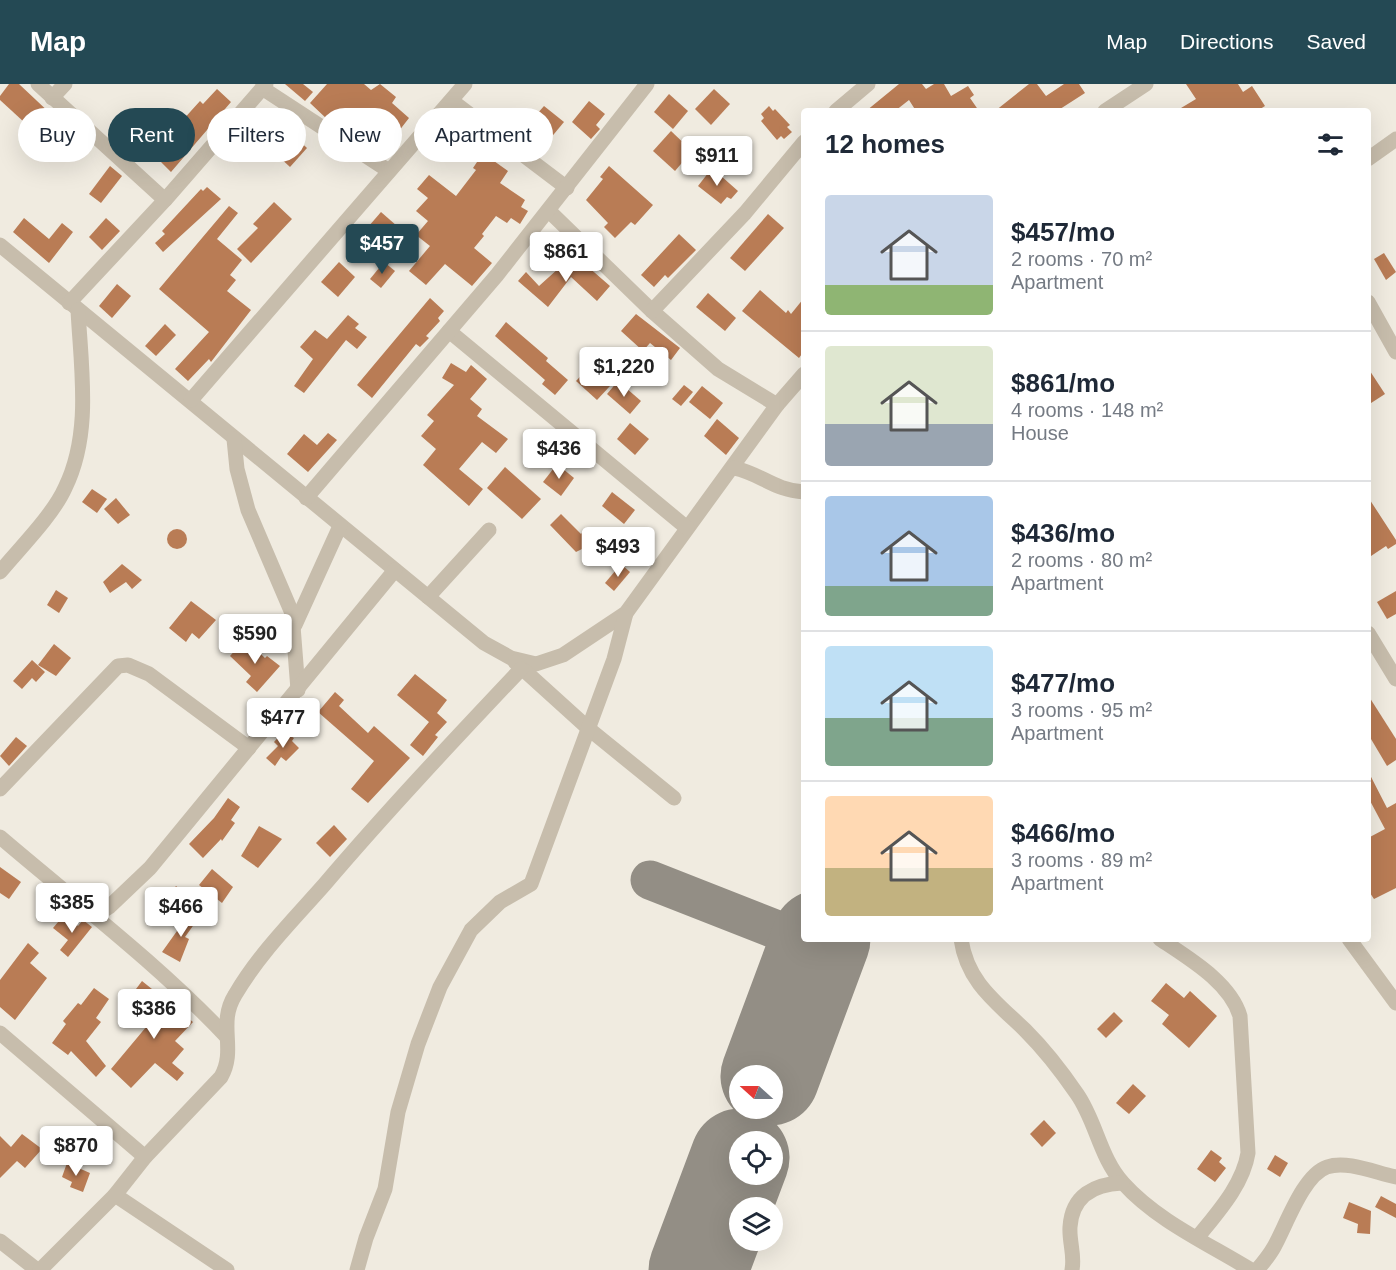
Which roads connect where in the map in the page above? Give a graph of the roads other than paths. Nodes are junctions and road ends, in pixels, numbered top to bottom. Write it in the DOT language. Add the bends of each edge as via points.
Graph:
graph roads {
  1 [pos="38,84"];
  2 [pos="65,84"];
  3 [pos="465,84"];
  4 [pos="646,84"];
  5 [pos="868,84"];
  6 [pos="1146,84"];
  7 [pos="264,86"];
  8 [pos="52,98"];
  9 [pos="452,101"];
  10 [pos="840,108"];
  11 [pos="1110,108"];
  12 [pos="1396,140"];
  13 [pos="801,146"];
  14 [pos="1371,157"];
  15 [pos="389,171"];
  16 [pos="567,188"];
  17 [pos="165,200"];
  18 [pos="549,211"];
  19 [pos="0,244"];
  20 [pos="73,306"];
  21 [pos="1371,307"];
  22 [pos="652,311"];
  23 [pos="449,332"];
  24 [pos="1396,352"];
  25 [pos="801,377"];
  26 [pos="191,400"];
  27 [pos="777,405"];
  28 [pos="234,439"];
  29 [pos="734,468"];
  30 [pos="801,492"];
  31 [pos="306,498"];
  32 [pos="340,526"];
  33 [pos="687,528"];
  34 [pos="489,530"];
  35 [pos="395,570"];
  36 [pos="0,572"];
  37 [pos="428,597"];
  38 [pos="626,614"];
  39 [pos="295,625"];
  40 [pos="1371,638"];
  41 [pos="516,663"];
  42 [pos="1396,679"];
  43 [pos="298,690"];
  44 [pos="589,729"];
  45 [pos="249,748"];
  46 [pos="0,789"];
  47 [pos="674,798"];
  48 [pos="0,837"];
  49 [pos="95,916"];
  50 [pos="962,942"];
  51 [pos="1164,942"];
  52 [pos="1351,942"];
  53 [pos="1396,1003"];
  54 [pos="0,1033"];
  55 [pos="226,1036"];
  56 [pos="145,1157"];
  57 [pos="1396,1177"];
  58 [pos="1122,1182"];
  59 [pos="114,1195"];
  60 [pos="1197,1238"];
  61 [pos="0,1241"];
  62 [pos="38,1270"];
  63 [pos="227,1270"];
  64 [pos="357,1270"];
  65 [pos="1072,1270"];
  66 [pos="1251,1270"];
  67 [pos="1257,1270"];
  1 -- 8 [label="street"];
  2 -- 8 [label="street"];
  3 -- 9 [label="street"];
  4 -- 16 [label="street"];
  5 -- 10 [label="street"];
  6 -- 11 [label="street"];
  7 -- 15 [label="street"];
  7 -- 17 [label="street"];
  8 -- 17 [label="street"];
  9 -- 15 [label="street"];
  9 -- 16 [label="street"];
  12 -- 14 [label="street"];
  13 -- 22 [label="street"];
  15 -- 26 [label="street"];
  16 -- 18 [label="street"];
  17 -- 20 [label="street"];
  18 -- 22 [label="street"];
  18 -- 23 [label="street"];
  19 -- 20 [label="street"];
  20 -- 26 [label="street"];
  20 -- 36 [label="street" via="83,411 80,446 65,489"];
  21 -- 24 [label="street"];
  22 -- 27 [label="street" via="718,369"];
  23 -- 31 [label="street"];
  23 -- 33 [label="street"];
  25 -- 27 [label="street"];
  26 -- 28 [label="street"];
  27 -- 29 [label="street"];
  28 -- 31 [label="street"];
  28 -- 39 [label="street" via="248,510"];
  29 -- 30 [label="street" via="750,471 781,489"];
  29 -- 33 [label="street"];
  31 -- 32 [label="street"];
  32 -- 35 [label="street"];
  32 -- 39 [label="street"];
  33 -- 38 [label="street"];
  34 -- 37 [label="street"];
  35 -- 37 [label="street"];
  35 -- 43 [label="street"];
  37 -- 41 [label="street" via="484,643"];
  38 -- 41 [label="street" via="563,655 536,664"];
  38 -- 44 [label="street"];
  39 -- 43 [label="street"];
  40 -- 42 [label="street"];
  41 -- 44 [label="street"];
  41 -- 55 [label="street" via="254,965 228,1006"];
  43 -- 45 [label="street"];
  44 -- 47 [label="street"];
  44 -- 64 [label="street" via="531,884 500,902 471,930 440,987 398,1112 385,1189"];
  45 -- 46 [label="street" via="149,674 128,665 118,666"];
  45 -- 49 [label="street" via="150,868"];
  48 -- 49 [label="street"];
  49 -- 55 [label="street" via="198,1006"];
  50 -- 58 [label="street" via="974,980 1025,1030 1078,1096"];
  51 -- 60 [label="street" via="1212,978 1236,1004 1240,1016 1246,1164"];
  52 -- 53 [label="street"];
  54 -- 56 [label="street"];
  55 -- 56 [label="street" via="230,1053 221,1077"];
  56 -- 59 [label="street"];
  57 -- 67 [label="street" via="1344,1166 1327,1167 1304,1189 1272,1251"];
  58 -- 60 [label="street" via="1166,1219"];
  58 -- 65 [label="street" via="1097,1185 1074,1210 1070,1229"];
  59 -- 62 [label="street"];
  59 -- 63 [label="street"];
  60 -- 66 [label="street"];
  61 -- 62 [label="street"];
}
